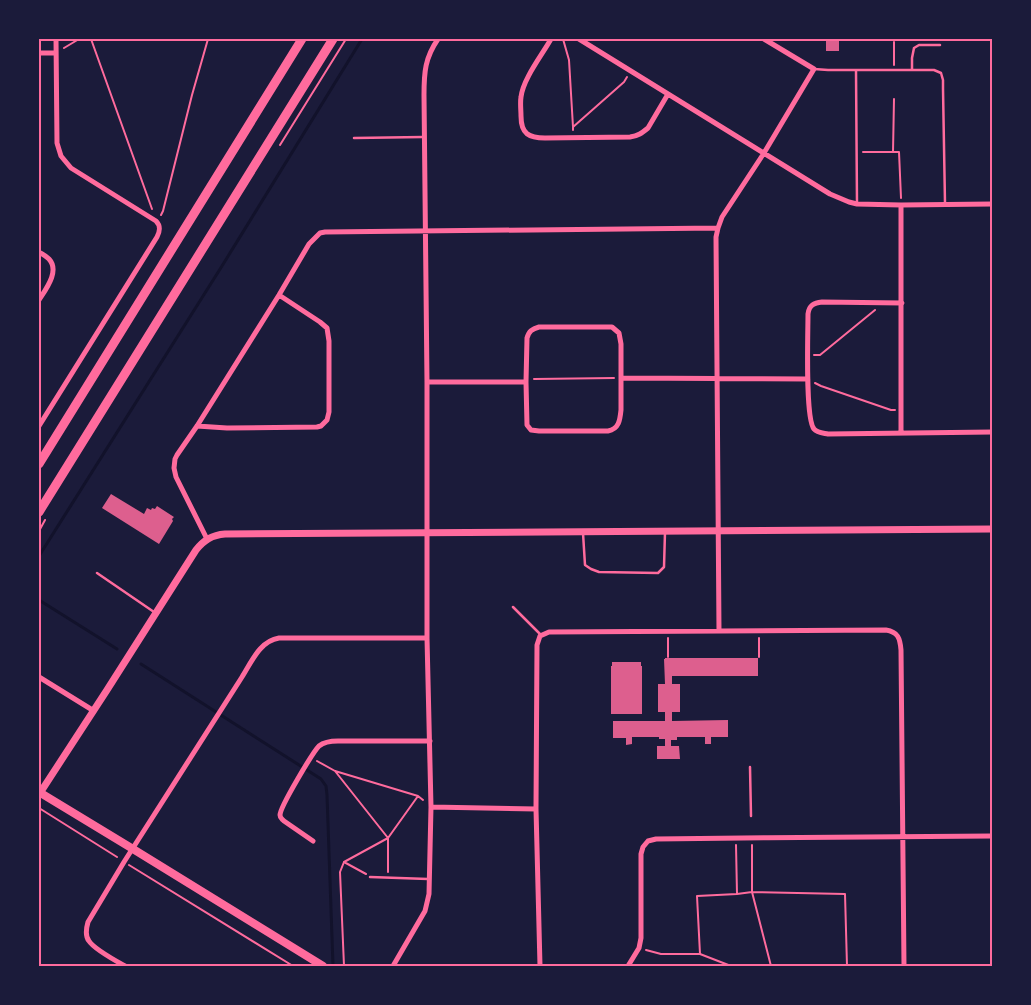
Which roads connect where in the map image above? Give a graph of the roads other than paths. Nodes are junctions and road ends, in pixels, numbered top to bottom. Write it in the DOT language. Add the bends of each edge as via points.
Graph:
graph roads {
  1 [pos="56,39"];
  2 [pos="302,39"];
  3 [pos="332,39"];
  4 [pos="438,39"];
  5 [pos="551,39"];
  6 [pos="579,39"];
  7 [pos="764,39"];
  8 [pos="940,45"];
  9 [pos="39,53"];
  10 [pos="56,53"];
  11 [pos="814,69"];
  12 [pos="856,70"];
  13 [pos="912,70"];
  14 [pos="668,94"];
  15 [pos="425,137"];
  16 [pos="354,138"];
  17 [pos="764,153"];
  18 [pos="857,204"];
  19 [pos="945,204"];
  20 [pos="992,204"];
  21 [pos="901,205"];
  22 [pos="718,228"];
  23 [pos="425,230"];
  24 [pos="39,252"];
  25 [pos="279,295"];
  26 [pos="39,300"];
  27 [pos="902,303"];
  28 [pos="621,378"];
  29 [pos="717,379"];
  30 [pos="808,379"];
  31 [pos="427,382"];
  32 [pos="526,382"];
  33 [pos="39,426"];
  34 [pos="198,426"];
  35 [pos="992,432"];
  36 [pos="901,433"];
  37 [pos="39,464"];
  38 [pos="39,512"];
  39 [pos="992,529"];
  40 [pos="664,531"];
  41 [pos="718,531"];
  42 [pos="583,532"];
  43 [pos="428,533"];
  44 [pos="207,539"];
  45 [pos="97,573"];
  46 [pos="513,607"];
  47 [pos="155,613"];
  48 [pos="719,630"];
  49 [pos="541,635"];
  50 [pos="427,638"];
  51 [pos="39,677"];
  52 [pos="94,711"];
  53 [pos="430,742"];
  54 [pos="750,767"];
  55 [pos="39,793"];
  56 [pos="431,807"];
  57 [pos="536,809"];
  58 [pos="751,816"];
  59 [pos="903,836"];
  60 [pos="992,836"];
  61 [pos="313,841"];
  62 [pos="133,849"];
  63 [pos="370,877"];
  64 [pos="430,879"];
  65 [pos="125,966"];
  66 [pos="322,966"];
  67 [pos="393,966"];
  68 [pos="540,966"];
  69 [pos="628,966"];
  70 [pos="904,966"];
  1 -- 10 [label="street"];
  2 -- 37 [label="main road"];
  3 -- 38 [label="main road"];
  4 -- 15 [label="street" via="428,56 424,75"];
  5 -- 14 [label="street" via="526,80 521,97 522,126 525,133 533,137 638,136 648,128"];
  6 -- 14 [label="street"];
  7 -- 11 [label="street"];
  8 -- 13 [label="lane" via="918,45 914,48"];
  9 -- 10 [label="street"];
  10 -- 33 [label="street" via="57,143 61,156 71,168 156,221 160,229"];
  11 -- 12 [label="lane"];
  11 -- 17 [label="street"];
  12 -- 13 [label="lane"];
  12 -- 18 [label="lane"];
  13 -- 19 [label="lane" via="941,72 943,80"];
  14 -- 17 [label="street"];
  15 -- 16 [label="lane"];
  15 -- 23 [label="street"];
  17 -- 18 [label="street" via="830,194"];
  17 -- 22 [label="street"];
  18 -- 21 [label="street"];
  19 -- 20 [label="street"];
  19 -- 21 [label="street"];
  21 -- 27 [label="street"];
  22 -- 23 [label="street"];
  22 -- 29 [label="street"];
  23 -- 25 [label="street" via="320,233"];
  23 -- 31 [label="street"];
  24 -- 26 [label="street" via="50,260 53,269 51,280"];
  25 -- 34 [label="street"];
  25 -- 34 [label="street" via="326,328 329,341 327,420 321,426 307,428"];
  27 -- 30 [label="street" via="812,304 808,314"];
  27 -- 36 [label="street"];
  28 -- 29 [label="street"];
  28 -- 32 [label="street" via="620,422 618,427 608,431 531,430 527,424"];
  28 -- 32 [label="street" via="620,336 612,327 539,327 528,333"];
  29 -- 30 [label="street"];
  29 -- 41 [label="street"];
  30 -- 36 [label="street" via="810,417 816,431 828,434"];
  31 -- 32 [label="street"];
  31 -- 43 [label="street"];
  34 -- 44 [label="street" via="177,455 174,472"];
  35 -- 36 [label="street"];
  39 -- 41 [label="street"];
  40 -- 41 [label="street"];
  40 -- 42 [label="street"];
  40 -- 42 [label="lane" via="664,567 658,573 591,570 585,565"];
  41 -- 48 [label="street"];
  42 -- 43 [label="street"];
  43 -- 44 [label="street" via="219,534"];
  43 -- 50 [label="street"];
  44 -- 47 [label="street" via="196,550"];
  45 -- 47 [label="lane"];
  46 -- 49 [label="lane"];
  47 -- 52 [label="street"];
  48 -- 49 [label="street" via="549,632"];
  48 -- 59 [label="street" via="886,630 897,635 901,650"];
  49 -- 57 [label="street" via="537,645"];
  50 -- 53 [label="street"];
  50 -- 62 [label="street" via="279,638 264,644"];
  51 -- 52 [label="street"];
  52 -- 55 [label="street"];
  53 -- 56 [label="street"];
  53 -- 61 [label="street" via="332,741 319,746 280,814 289,825"];
  54 -- 58 [label="lane"];
  55 -- 62 [label="main road"];
  56 -- 57 [label="street"];
  56 -- 64 [label="street"];
  57 -- 68 [label="street"];
  59 -- 60 [label="street"];
  59 -- 69 [label="street" via="648,841 641,854 642,938"];
  59 -- 70 [label="street"];
  62 -- 65 [label="street" via="88,922 86,931 92,945"];
  62 -- 66 [label="main road"];
  63 -- 64 [label="lane"];
  64 -- 67 [label="street" via="425,911"];
}
